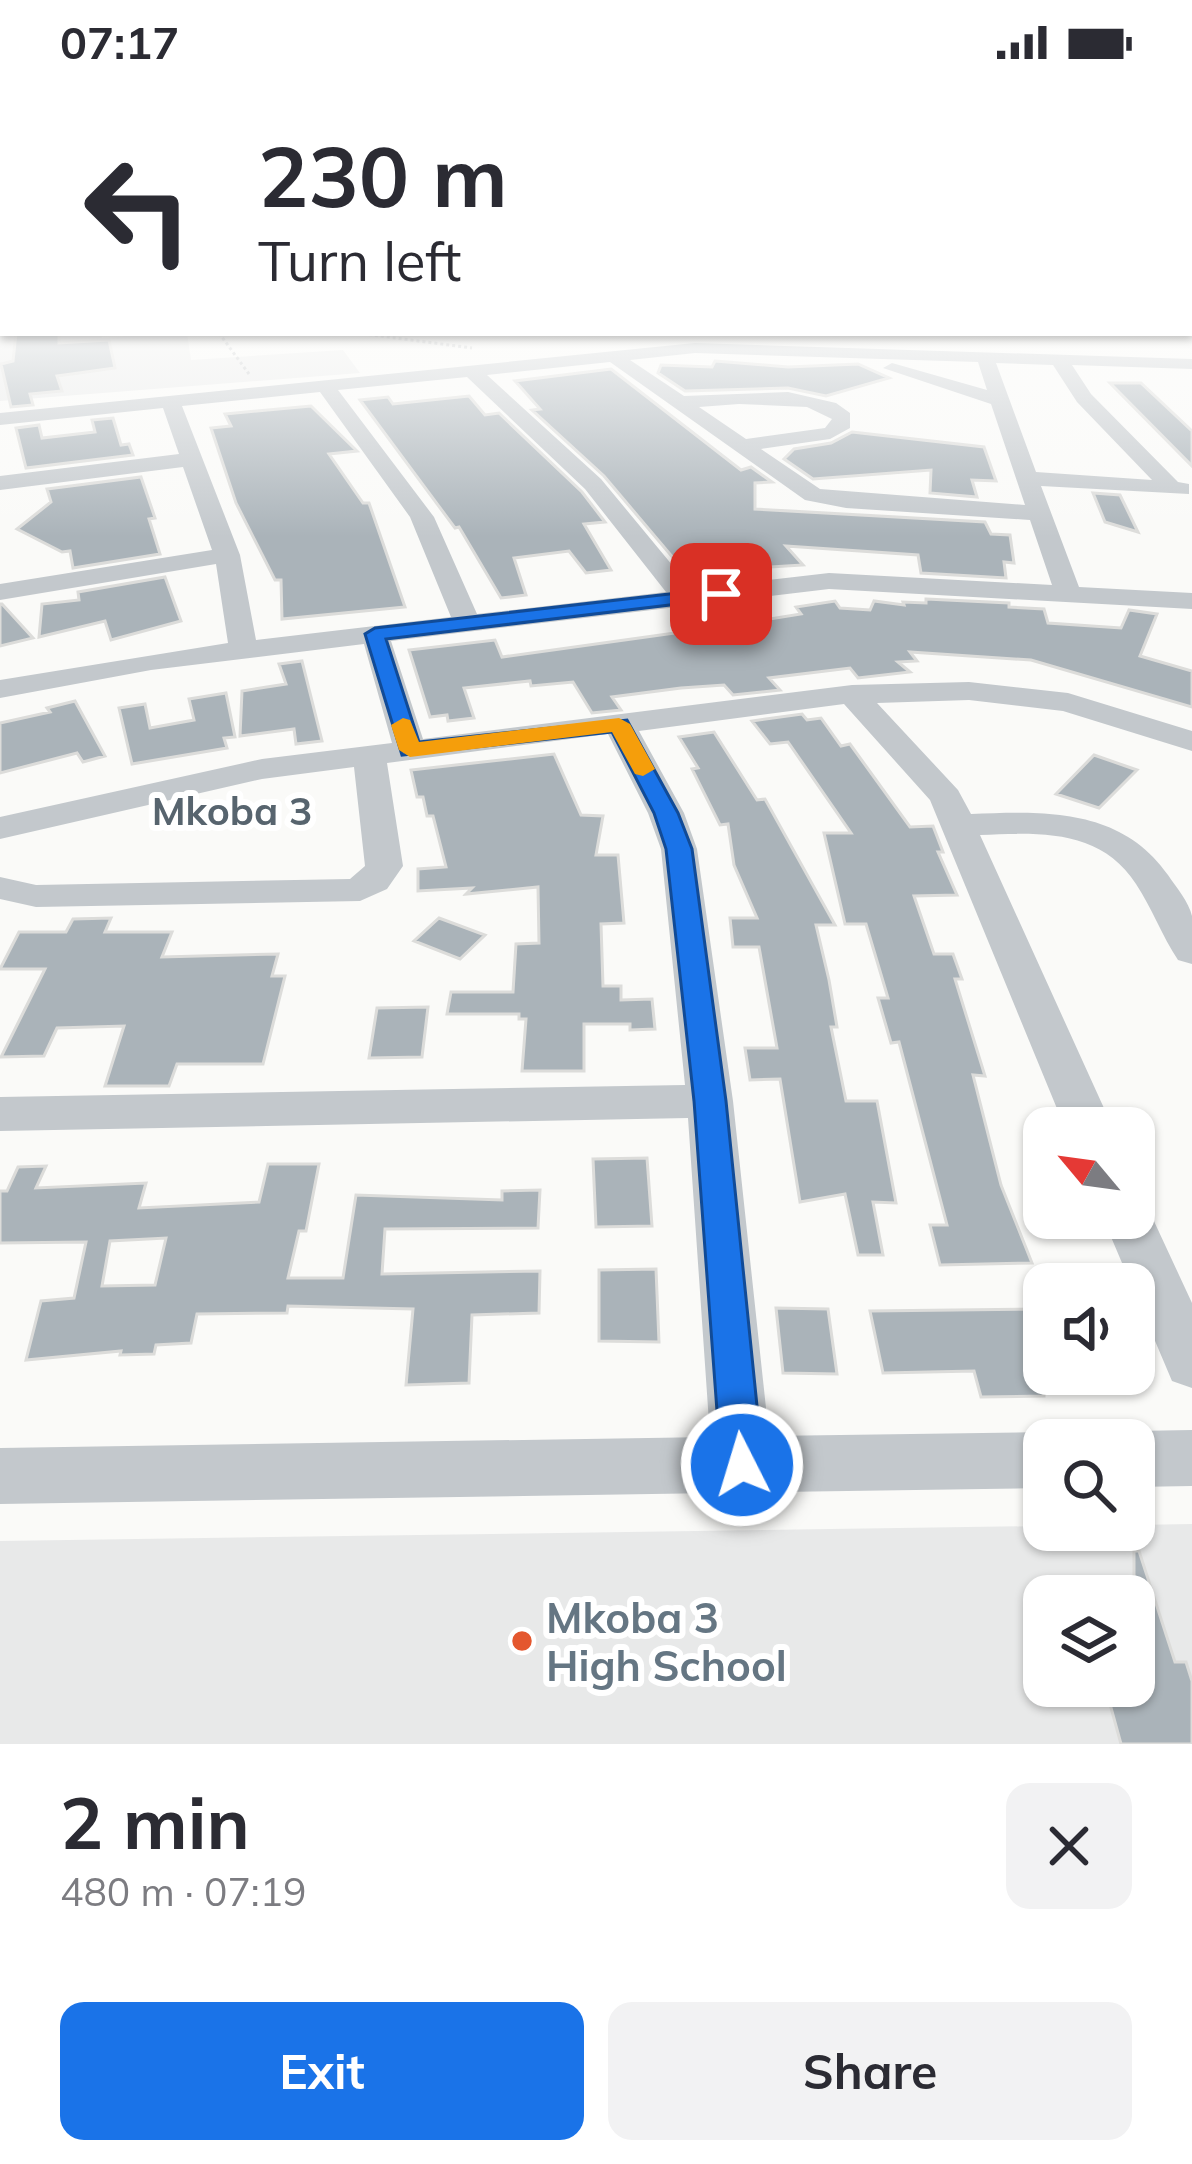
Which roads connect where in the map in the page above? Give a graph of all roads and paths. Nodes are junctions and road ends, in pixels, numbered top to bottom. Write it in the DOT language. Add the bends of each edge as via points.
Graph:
graph roads {
  1 [pos="258,382"];
  2 [pos="345,382"];
  3 [pos="494,382"];
  4 [pos="648,382"];
  5 [pos="939,382"];
  6 [pos="992,382"];
  7 [pos="1074,382"];
  8 [pos="325,386"];
  9 [pos="265,392"];
  10 [pos="996,399"];
  11 [pos="170,401"];
  12 [pos="676,403"];
  13 [pos="0,418"];
  14 [pos="739,446"];
  15 [pos="192,459"];
  16 [pos="1027,478"];
  17 [pos="1180,489"];
  18 [pos="6,490"];
  19 [pos="1037,513"];
  20 [pos="227,555"];
  21 [pos="0,592"];
  22 [pos="1068,593"];
  23 [pos="685,598"];
  24 [pos="1192,601"];
  25 [pos="467,623"];
  26 [pos="375,634"];
  27 [pos="244,650"];
  28 [pos="0,689"];
  29 [pos="852,694"];
  30 [pos="619,724"];
  31 [pos="1192,741"];
  32 [pos="410,750"];
  33 [pos="369,756"];
  34 [pos="958,825"];
  35 [pos="0,828"];
  36 [pos="0,888"];
  37 [pos="1192,951"];
  38 [pos="710,1101"];
  39 [pos="1080,1107"];
  40 [pos="0,1114"];
  41 [pos="1137,1239"];
  42 [pos="1192,1364"];
  43 [pos="1192,1458"];
  44 [pos="1155,1459"];
  45 [pos="1023,1460"];
  46 [pos="742,1465"];
  47 [pos="0,1476"];
  1 -- 9 [label="path"];
  2 -- 8 [label="street"];
  3 -- 23 [label="street" via="592,484"];
  4 -- 12 [label="street"];
  5 -- 10 [label="street"];
  6 -- 10 [label="street"];
  7 -- 17 [label="street"];
  8 -- 9 [label="street"];
  8 -- 25 [label="street" via="422,517"];
  9 -- 11 [label="street"];
  10 -- 16 [label="street"];
  11 -- 13 [label="street"];
  11 -- 15 [label="street"];
  12 -- 14 [label="street"];
  12 -- 14 [label="street" via="788,399 843,417 830,433"];
  14 -- 19 [label="street" via="804,491 830,499"];
  15 -- 18 [label="street"];
  15 -- 20 [label="street"];
  16 -- 17 [label="street"];
  16 -- 19 [label="street"];
  19 -- 22 [label="street"];
  20 -- 21 [label="street"];
  20 -- 27 [label="street"];
  22 -- 23 [label="street" via="855,581"];
  22 -- 24 [label="street"];
  23 -- 25 [label="street"];
  25 -- 26 [label="street"];
  26 -- 27 [label="street"];
  26 -- 32 [label="street"];
  27 -- 28 [label="street"];
  29 -- 30 [label="street"];
  29 -- 31 [label="street" via="1021,695"];
  29 -- 34 [label="street" via="946,797"];
  30 -- 32 [label="street"];
  30 -- 38 [label="street" via="679,849"];
  32 -- 33 [label="street"];
  33 -- 35 [label="street" via="175,785"];
  33 -- 36 [label="street" via="385,866 365,888 36,896"];
  34 -- 37 [label="street" via="1098,832 1139,861"];
  34 -- 39 [label="street"];
  38 -- 40 [label="street"];
  38 -- 46 [label="street"];
  41 -- 42 [label="street"];
  43 -- 44 [label="street"];
  45 -- 46 [label="street"];
  46 -- 47 [label="street"];
}
